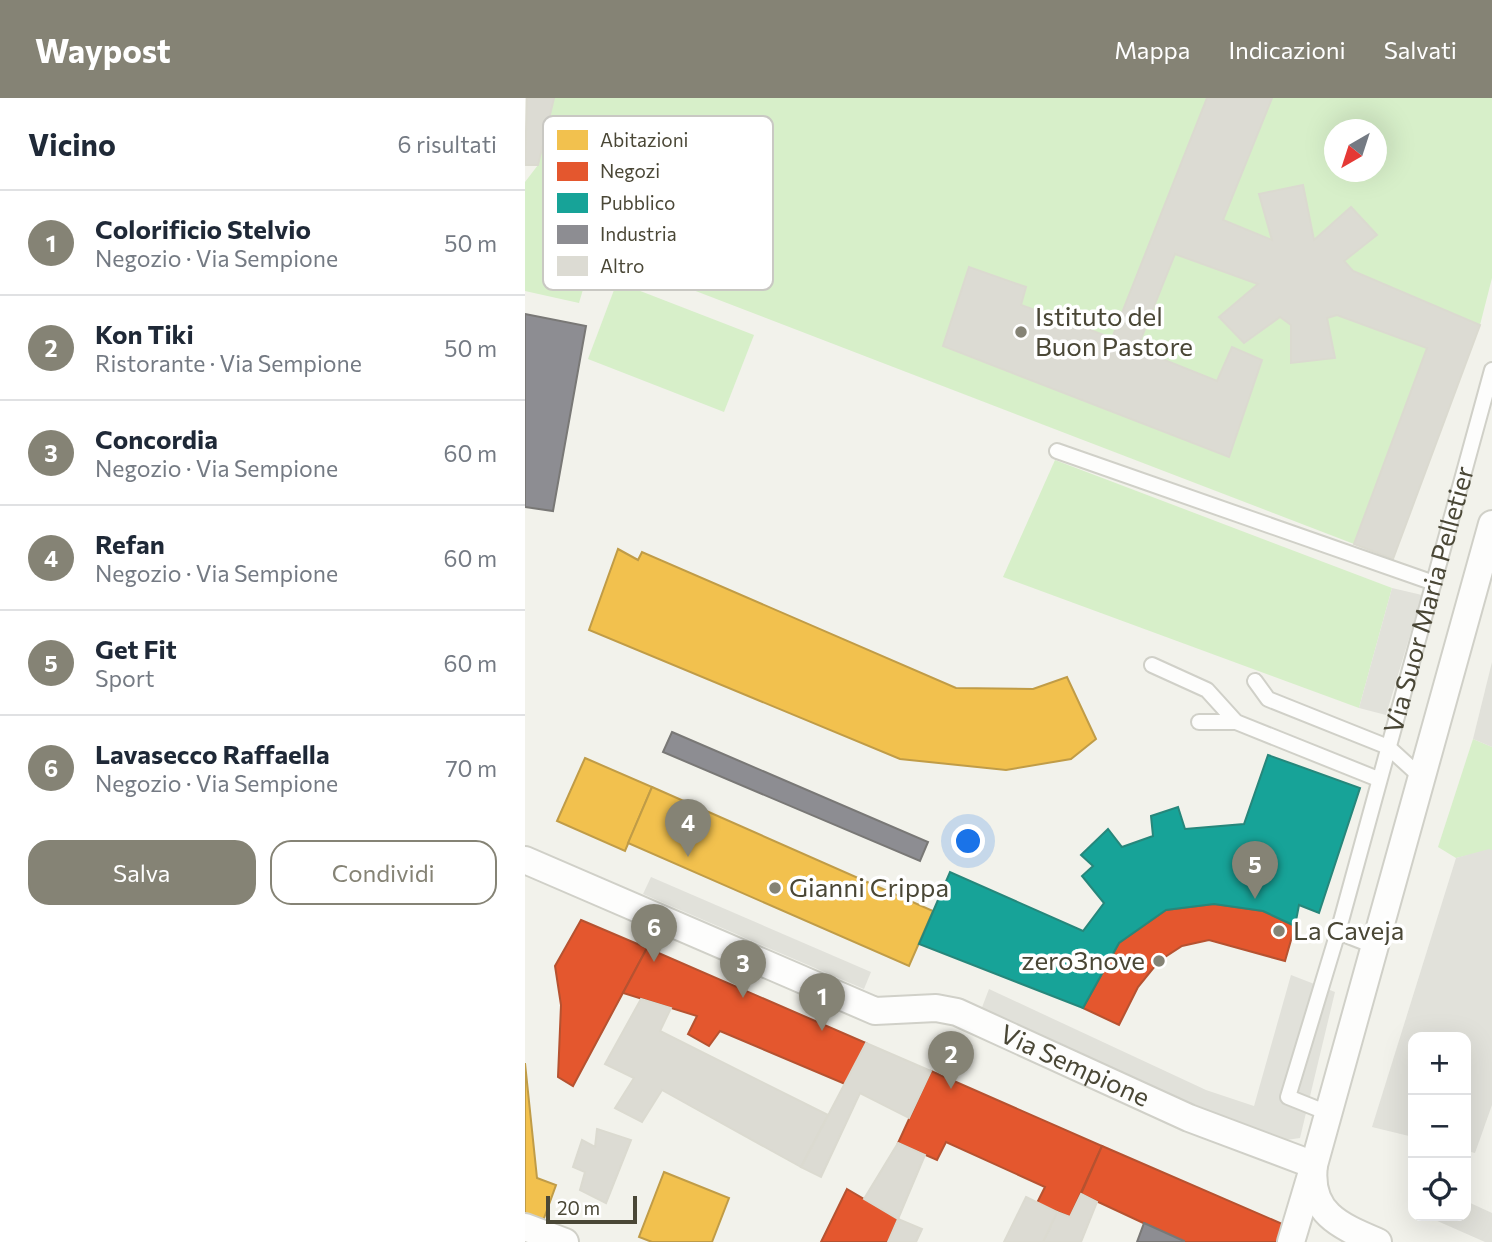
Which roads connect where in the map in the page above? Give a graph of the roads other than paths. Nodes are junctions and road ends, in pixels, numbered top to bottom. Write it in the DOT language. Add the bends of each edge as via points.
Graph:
graph roads {
  1 [pos="1492,370"];
  2 [pos="1057,451"];
  3 [pos="1492,524"];
  4 [pos="1434,583"];
  5 [pos="1152,665"];
  6 [pos="1255,681"];
  7 [pos="1199,722"];
  8 [pos="1236,722"];
  9 [pos="1388,747"];
  10 [pos="1421,777"];
  11 [pos="1378,779"];
  12 [pos="525,860"];
  13 [pos="1338,932"];
  14 [pos="1374,946"];
  15 [pos="1328,1113"];
  16 [pos="1314,1166"];
  17 [pos="525,1227"];
  18 [pos="565,1242"];
  19 [pos="1291,1242"];
  20 [pos="1378,1242"];
  1 -- 4 [label="lane, Via Suor Maria Pelletier"];
  2 -- 4 [label="lane"];
  3 -- 10 [label="street, Via Suor Maria Pelletier"];
  4 -- 9 [label="lane, Via Suor Maria Pelletier"];
  5 -- 8 [label="lane" via="1207,690"];
  6 -- 9 [label="lane" via="1268,699"];
  7 -- 8 [label="lane"];
  8 -- 11 [label="lane"];
  9 -- 10 [label="lane, Via Suor Maria Pelletier"];
  9 -- 11 [label="lane, Via Suor Maria Pelletier"];
  10 -- 14 [label="street, Via Suor Maria Pelletier"];
  11 -- 13 [label="lane, Via Suor Maria Pelletier"];
  12 -- 16 [label="street, Via Sempione" via="875,1011 936,1008 957,1012 1189,1118"];
  13 -- 14 [label="lane"];
  13 -- 15 [label="lane, Via Suor Maria Pelletier" via="1288,1097"];
  14 -- 15 [label="street, Via Suor Maria Pelletier"];
  15 -- 16 [label="street, Via Suor Maria Pelletier"];
  16 -- 19 [label="street"];
  16 -- 20 [label="street, Via Suor Maria Pelletier" via="1312,1179 1319,1204 1335,1221"];
  17 -- 18 [label="street"];
}
